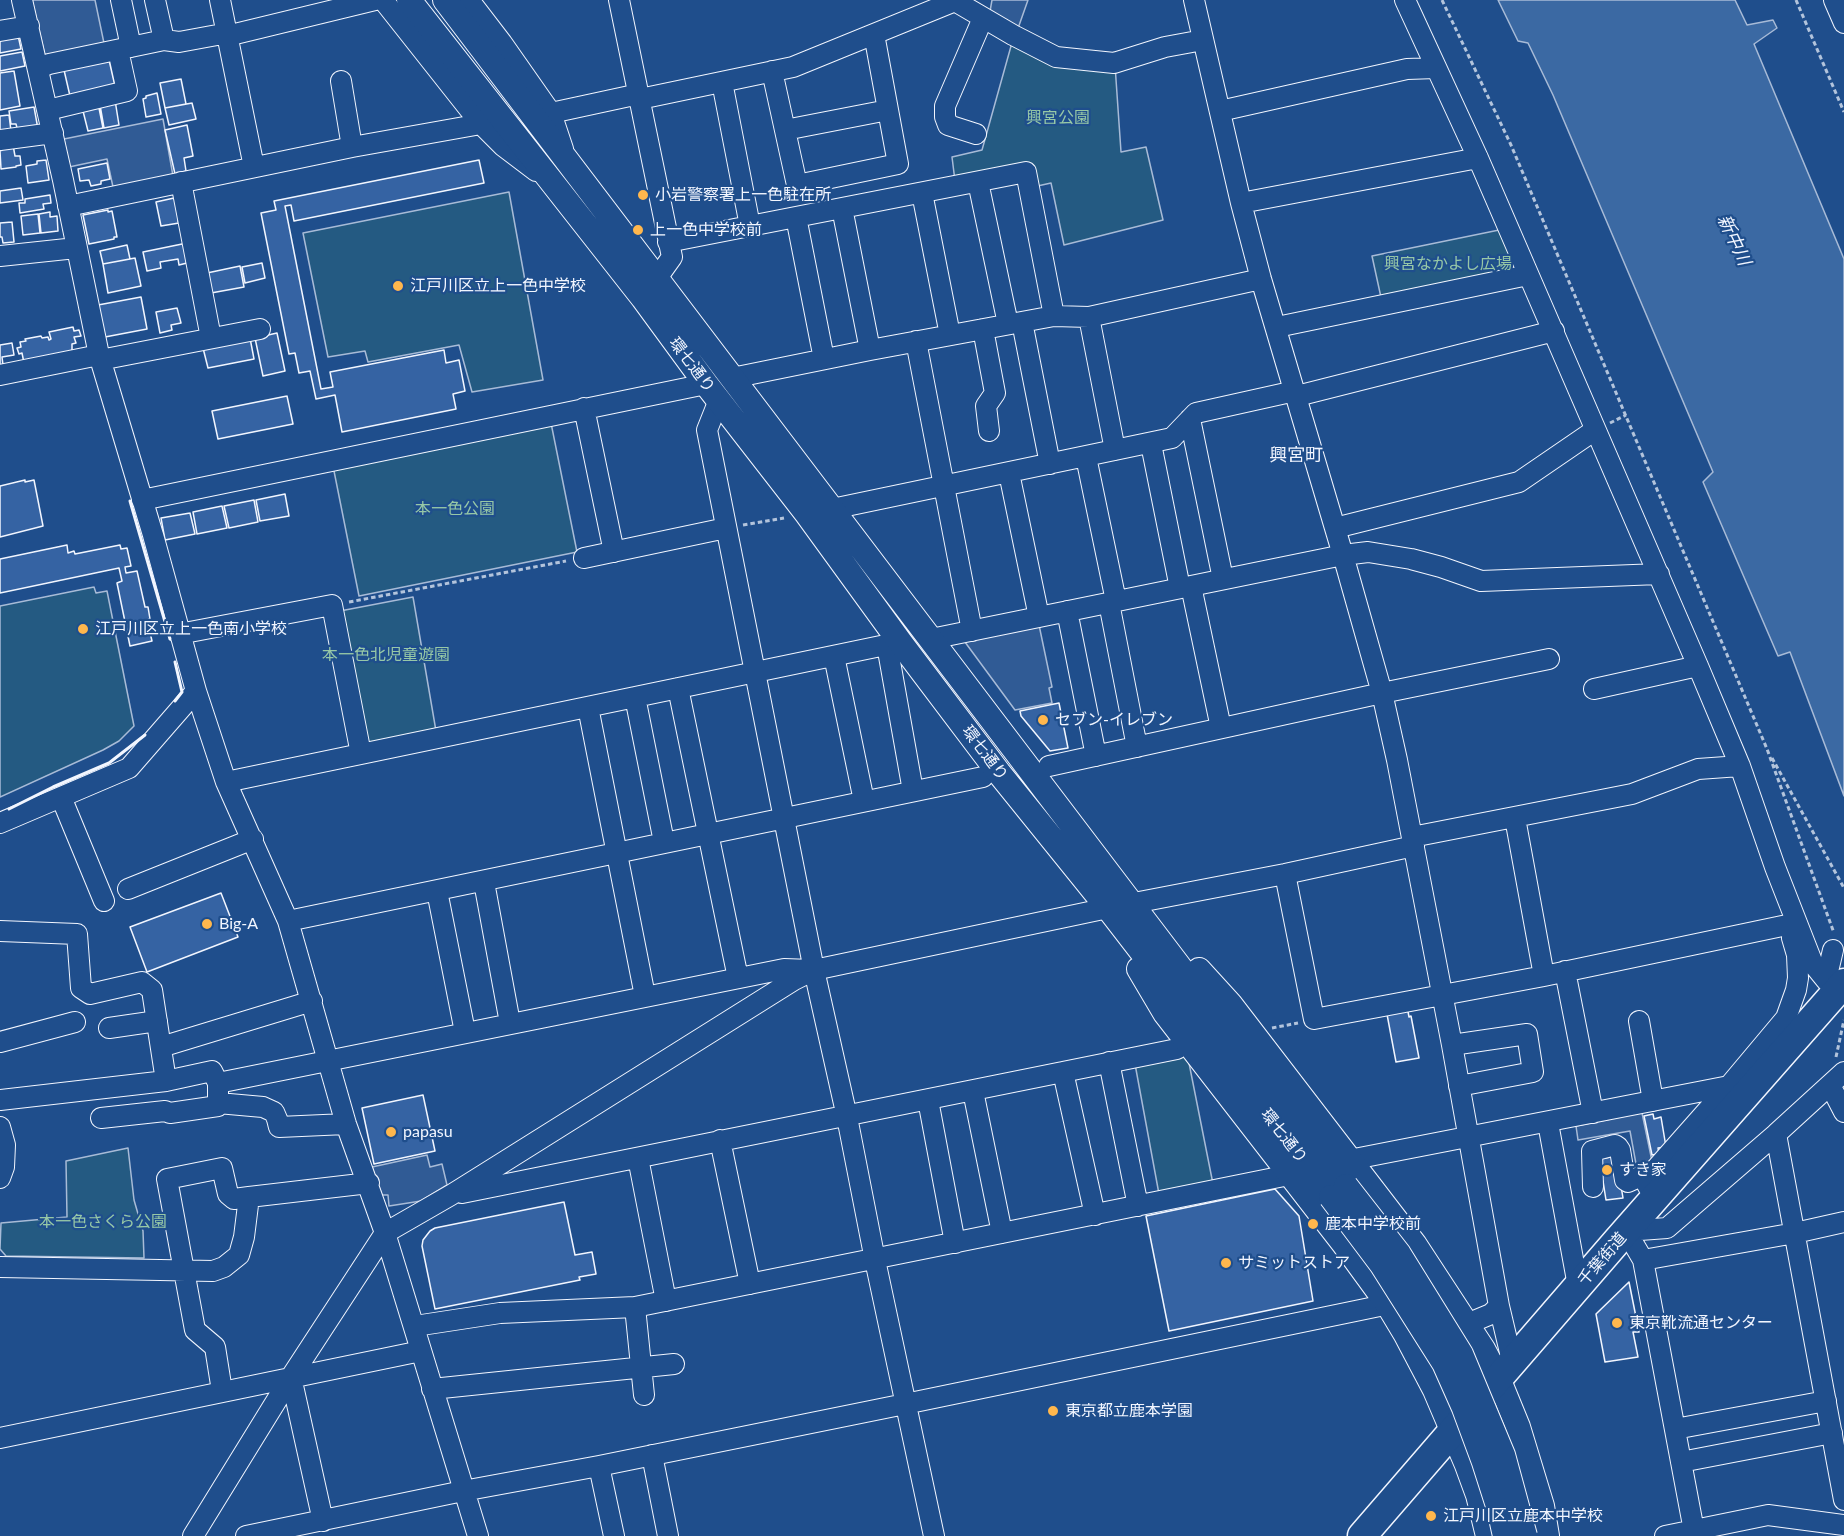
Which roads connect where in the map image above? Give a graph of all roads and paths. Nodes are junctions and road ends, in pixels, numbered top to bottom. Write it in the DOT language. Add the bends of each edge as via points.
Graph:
graph roads {
  1 [pos="22,0"];
  2 [pos="121,0"];
  3 [pos="155,0"];
  4 [pos="220,0"];
  5 [pos="375,0"];
  6 [pos="382,0"];
  7 [pos="409,0"];
  8 [pos="445,0"];
  9 [pos="469,0"];
  10 [pos="619,0"];
  11 [pos="954,0"];
  12 [pos="1194,0"];
  13 [pos="1405,0"];
  14 [pos="1442,0"];
  15 [pos="1796,0"];
  16 [pos="1834,0"];
  17 [pos="982,18"];
  18 [pos="1844,23"];
  19 [pos="29,26"];
  20 [pos="0,30"];
  21 [pos="228,33"];
  22 [pos="874,34"];
  23 [pos="164,40"];
  24 [pos="1203,40"];
  25 [pos="125,49"];
  26 [pos="39,68"];
  27 [pos="1436,68"];
  28 [pos="772,71"];
  29 [pos="341,81"];
  30 [pos="722,82"];
  31 [pos="640,97"];
  32 [pos="48,110"];
  33 [pos="888,110"];
  34 [pos="1220,111"];
  35 [pos="550,112"];
  36 [pos="1844,112"];
  37 [pos="481,124"];
  38 [pos="785,130"];
  39 [pos="53,134"];
  40 [pos="976,134"];
  41 [pos="0,140"];
  42 [pos="352,147"];
  43 [pos="1478,158"];
  44 [pos="569,162"];
  45 [pos="254,167"];
  46 [pos="181,182"];
  47 [pos="978,182"];
  48 [pos="557,187"];
  49 [pos="922,193"];
  50 [pos="1241,203"];
  51 [pos="68,206"];
  52 [pos="842,208"];
  53 [pos="796,217"];
  54 [pos="750,226"];
  55 [pos="669,242"];
  56 [pos="76,248"];
  57 [pos="0,256"];
  58 [pos="1528,275"];
  59 [pos="657,278"];
  60 [pos="1262,279"];
  61 [pos="1054,316"];
  62 [pos="1089,317"];
  63 [pos="1015,323"];
  64 [pos="1277,327"];
  65 [pos="260,329"];
  66 [pos="983,329"];
  67 [pos="1554,331"];
  68 [pos="950,335"];
  69 [pos="211,338"];
  70 [pos="916,341"];
  71 [pos="870,350"];
  72 [pos="99,357"];
  73 [pos="824,359"];
  74 [pos="0,375"];
  75 [pos="732,378"];
  76 [pos="712,392"];
  77 [pos="1296,394"];
  78 [pos="584,408"];
  79 [pos="1190,419"];
  80 [pos="1595,430"];
  81 [pos="989,431"];
  82 [pos="1151,444"];
  83 [pos="1115,450"];
  84 [pos="1086,457"];
  85 [pos="1050,464"];
  86 [pos="1009,473"];
  87 [pos="945,486"];
  88 [pos="142,500"];
  89 [pos="831,509"];
  90 [pos="807,514"];
  91 [pos="726,528"];
  92 [pos="1335,528"];
  93 [pos="614,552"];
  94 [pos="1343,555"];
  95 [pos="584,558"];
  96 [pos="1659,574"];
  97 [pos="1223,579"];
  98 [pos="1186,587"];
  99 [pos="1113,602"];
  100 [pos="332,606"];
  101 [pos="1067,611"];
  102 [pos="1039,617"];
  103 [pos="972,631"];
  104 [pos="179,634"];
  105 [pos="931,639"];
  106 [pos="894,643"];
  107 [pos="834,656"];
  108 [pos="1549,659"];
  109 [pos="1698,666"];
  110 [pos="755,672"];
  111 [pos="678,688"];
  112 [pos="1594,689"];
  113 [pos="196,691"];
  114 [pos="1382,693"];
  115 [pos="635,697"];
  116 [pos="588,706"];
  117 [pos="1221,728"];
  118 [pos="1137,747"];
  119 [pos="1767,749"];
  120 [pos="361,754"];
  121 [pos="1096,756"];
  122 [pos="1049,766"];
  123 [pos="1740,766"];
  124 [pos="983,777"];
  125 [pos="226,782"];
  126 [pos="913,791"];
  127 [pos="62,797"];
  128 [pos="864,801"];
  129 [pos="783,818"];
  130 [pos="1515,818"];
  131 [pos="0,823"];
  132 [pos="708,833"];
  133 [pos="253,839"];
  134 [pos="664,842"];
  135 [pos="1413,842"];
  136 [pos="618,852"];
  137 [pos="1775,867"];
  138 [pos="1286,874"];
  139 [pos="484,882"];
  140 [pos="1844,888"];
  141 [pos="128,889"];
  142 [pos="437,891"];
  143 [pos="104,901"];
  144 [pos="1119,906"];
  145 [pos="288,921"];
  146 [pos="1787,925"];
  147 [pos="0,932"];
  148 [pos="1834,944"];
  149 [pos="814,970"];
  150 [pos="1565,971"];
  151 [pos="1544,976"];
  152 [pos="738,978"];
  153 [pos="1441,995"];
  154 [pos="645,996"];
  155 [pos="1838,996"];
  156 [pos="312,1001"];
  157 [pos="1314,1019"];
  158 [pos="157,1021"];
  159 [pos="1639,1021"];
  160 [pos="75,1022"];
  161 [pos="510,1023"];
  162 [pos="109,1028"];
  163 [pos="1268,1029"];
  164 [pos="465,1032"];
  165 [pos="0,1042"];
  166 [pos="1452,1046"];
  167 [pos="161,1047"];
  168 [pos="1177,1049"];
  169 [pos="328,1060"];
  170 [pos="1109,1062"];
  171 [pos="1063,1072"];
  172 [pos="1837,1079"];
  173 [pos="166,1081"];
  174 [pos="218,1083"];
  175 [pos="1459,1086"];
  176 [pos="1729,1086"];
  177 [pos="973,1090"];
  178 [pos="0,1100"];
  179 [pos="928,1100"];
  180 [pos="1653,1101"];
  181 [pos="218,1103"];
  182 [pos="1844,1112"];
  183 [pos="1593,1113"];
  184 [pos="846,1117"];
  185 [pos="101,1118"];
  186 [pos="1548,1122"];
  187 [pos="346,1124"];
  188 [pos="0,1127"];
  189 [pos="1776,1134"];
  190 [pos="1468,1137"];
  191 [pos="720,1140"];
  192 [pos="638,1158"];
  193 [pos="1349,1160"];
  194 [pos="1289,1175"];
  195 [pos="0,1178"];
  196 [pos="369,1183"];
  197 [pos="1593,1187"];
  198 [pos="1647,1188"];
  199 [pos="1339,1191"];
  200 [pos="451,1195"];
  201 [pos="249,1197"];
  202 [pos="1138,1206"];
  203 [pos="1095,1215"];
  204 [pos="1844,1222"];
  205 [pos="1626,1231"];
  206 [pos="385,1233"];
  207 [pos="1002,1233"];
  208 [pos="1795,1233"];
  209 [pos="955,1243"];
  210 [pos="875,1260"];
  211 [pos="1643,1260"];
  212 [pos="0,1267"];
  213 [pos="185,1271"];
  214 [pos="750,1284"];
  215 [pos="1578,1286"];
  216 [pos="1448,1294"];
  217 [pos="666,1301"];
  218 [pos="1387,1304"];
  219 [pos="1499,1306"];
  220 [pos="635,1307"];
  221 [pos="1467,1324"];
  222 [pos="414,1326"];
  223 [pos="421,1351"];
  224 [pos="674,1364"];
  225 [pos="641,1368"];
  226 [pos="1505,1370"];
  227 [pos="291,1377"];
  228 [pos="432,1389"];
  229 [pos="222,1392"];
  230 [pos="644,1395"];
  231 [pos="1826,1401"];
  232 [pos="905,1404"];
  233 [pos="1452,1430"];
  234 [pos="1675,1430"];
  235 [pos="1832,1433"];
  236 [pos="0,1438"];
  237 [pos="652,1455"];
  238 [pos="1681,1462"];
  239 [pos="599,1466"];
  240 [pos="463,1491"];
  241 [pos="1844,1500"];
  242 [pos="323,1521"];
  243 [pos="1844,1525"];
  244 [pos="1695,1533"];
  245 [pos="193,1536"];
  246 [pos="246,1536"];
  247 [pos="478,1536"];
  248 [pos="614,1536"];
  249 [pos="668,1536"];
  250 [pos="934,1536"];
  251 [pos="1362,1536"];
  252 [pos="1488,1536"];
  253 [pos="1505,1536"];
  254 [pos="1525,1536"];
  255 [pos="1547,1536"];
  256 [pos="1665,1536"];
  1 -- 19 [label="street"];
  2 -- 25 [label="street"];
  3 -- 23 [label="street"];
  4 -- 21 [label="street"];
  5 -- 21 [label="street"];
  6 -- 37 [label="street"];
  7 -- 48 [label="main road, 環七通り"];
  8 -- 44 [label="main road, 環七通り"];
  9 -- 35 [label="street"];
  10 -- 31 [label="street"];
  11 -- 17 [label="street"];
  11 -- 22 [label="street"];
  12 -- 24 [label="street"];
  13 -- 27 [label="street"];
  14 -- 119 [label="path" via="1511,144"];
  15 -- 36 [label="path"];
  16 -- 18 [label="street"];
  17 -- 24 [label="street" via="1056,57 1114,63"];
  17 -- 40 [label="street" via="945,106 948,125"];
  19 -- 20 [label="street"];
  19 -- 26 [label="street"];
  21 -- 23 [label="street" via="179,42"];
  21 -- 45 [label="street"];
  22 -- 28 [label="street" via="793,67"];
  22 -- 33 [label="street"];
  23 -- 25 [label="street"];
  24 -- 34 [label="street"];
  25 -- 26 [label="street"];
  25 -- 32 [label="street" via="127,91"];
  26 -- 32 [label="street"];
  27 -- 34 [label="street" via="1407,69"];
  27 -- 43 [label="street"];
  28 -- 30 [label="street"];
  28 -- 38 [label="street"];
  29 -- 42 [label="street"];
  30 -- 31 [label="street"];
  30 -- 54 [label="street"];
  31 -- 35 [label="street"];
  31 -- 55 [label="street"];
  32 -- 39 [label="street"];
  33 -- 38 [label="street"];
  33 -- 38 [label="street" via="898,164 797,185"];
  34 -- 50 [label="street"];
  35 -- 44 [label="street"];
  37 -- 42 [label="street"];
  37 -- 48 [label="street"];
  39 -- 41 [label="street"];
  39 -- 51 [label="street"];
  42 -- 45 [label="street"];
  43 -- 50 [label="street"];
  43 -- 58 [label="street"];
  44 -- 59 [label="main road, 環七通り"];
  45 -- 46 [label="street"];
  46 -- 51 [label="street"];
  46 -- 69 [label="street"];
  47 -- 49 [label="street"];
  47 -- 61 [label="street" via="1026,172"];
  47 -- 63 [label="street"];
  48 -- 76 [label="main road, 環七通り"];
  49 -- 52 [label="street"];
  49 -- 68 [label="street"];
  50 -- 60 [label="street"];
  51 -- 56 [label="street"];
  52 -- 53 [label="street"];
  52 -- 71 [label="street"];
  53 -- 54 [label="street"];
  53 -- 73 [label="street"];
  54 -- 55 [label="street"];
  55 -- 59 [label="street" via="672,257"];
  56 -- 57 [label="street"];
  56 -- 72 [label="street"];
  58 -- 64 [label="street"];
  58 -- 67 [label="street"];
  59 -- 75 [label="main road, 環七通り"];
  60 -- 62 [label="street"];
  60 -- 64 [label="street"];
  61 -- 62 [label="street"];
  61 -- 63 [label="street"];
  62 -- 83 [label="street"];
  63 -- 66 [label="street"];
  63 -- 85 [label="street"];
  64 -- 77 [label="street"];
  65 -- 69 [label="street"];
  66 -- 68 [label="street"];
  66 -- 81 [label="street" via="995,393 986,406"];
  67 -- 77 [label="street"];
  67 -- 80 [label="street"];
  68 -- 70 [label="street"];
  69 -- 72 [label="street"];
  70 -- 71 [label="street"];
  70 -- 87 [label="street"];
  71 -- 73 [label="street"];
  72 -- 74 [label="street"];
  72 -- 88 [label="street"];
  73 -- 75 [label="street"];
  75 -- 89 [label="main road, 環七通り"];
  76 -- 78 [label="street"];
  76 -- 90 [label="main road, 環七通り"];
  76 -- 91 [label="street" via="707,430"];
  77 -- 79 [label="street" via="1196,413"];
  77 -- 92 [label="street"];
  78 -- 88 [label="street"];
  78 -- 93 [label="street"];
  79 -- 82 [label="street" via="1172,438"];
  79 -- 97 [label="street"];
  80 -- 92 [label="street" via="1519,482"];
  80 -- 96 [label="street"];
  82 -- 83 [label="street"];
  82 -- 98 [label="street"];
  83 -- 84 [label="street"];
  84 -- 85 [label="street"];
  84 -- 99 [label="street"];
  85 -- 86 [label="street"];
  86 -- 87 [label="street"];
  86 -- 102 [label="street"];
  87 -- 89 [label="street"];
  87 -- 103 [label="street"];
  88 -- 104 [label="street"];
  89 -- 105 [label="main road, 環七通り"];
  90 -- 91 [label="path"];
  90 -- 106 [label="main road, 環七通り"];
  91 -- 93 [label="street"];
  91 -- 110 [label="street"];
  92 -- 94 [label="street"];
  93 -- 95 [label="street"];
  94 -- 96 [label="street" via="1368,552 1411,559 1481,581"];
  94 -- 97 [label="street"];
  94 -- 114 [label="street"];
  95 -- 100 [label="path"];
  96 -- 109 [label="street"];
  97 -- 98 [label="street"];
  98 -- 99 [label="street"];
  98 -- 117 [label="street"];
  99 -- 101 [label="street"];
  99 -- 118 [label="street"];
  100 -- 104 [label="street"];
  100 -- 120 [label="street"];
  101 -- 102 [label="street"];
  101 -- 121 [label="street"];
  102 -- 103 [label="street"];
  103 -- 105 [label="street"];
  104 -- 113 [label="street"];
  105 -- 144 [label="main road, 環七通り"];
  106 -- 107 [label="street"];
  106 -- 126 [label="street"];
  106 -- 144 [label="main road, 環七通り" via="999,772"];
  107 -- 110 [label="street"];
  107 -- 128 [label="street"];
  108 -- 114 [label="street"];
  109 -- 112 [label="street"];
  109 -- 123 [label="street"];
  110 -- 111 [label="street"];
  110 -- 129 [label="street"];
  111 -- 115 [label="street"];
  111 -- 132 [label="street"];
  113 -- 125 [label="street"];
  113 -- 127 [label="street" via="129,768"];
  114 -- 117 [label="street"];
  114 -- 135 [label="street"];
  115 -- 116 [label="street"];
  115 -- 134 [label="street"];
  116 -- 120 [label="street"];
  116 -- 136 [label="street"];
  117 -- 118 [label="street"];
  118 -- 121 [label="street"];
  119 -- 140 [label="path"];
  119 -- 148 [label="path"];
  120 -- 125 [label="street"];
  121 -- 122 [label="street"];
  123 -- 130 [label="street" via="1698,769 1632,794"];
  123 -- 137 [label="street"];
  124 -- 126 [label="street"];
  125 -- 133 [label="street"];
  126 -- 128 [label="street"];
  127 -- 131 [label="street"];
  127 -- 143 [label="street"];
  128 -- 129 [label="street"];
  129 -- 132 [label="street"];
  129 -- 149 [label="street"];
  130 -- 135 [label="street"];
  130 -- 151 [label="street"];
  132 -- 134 [label="street"];
  132 -- 152 [label="street"];
  133 -- 141 [label="street"];
  133 -- 145 [label="street"];
  134 -- 136 [label="street"];
  135 -- 138 [label="street"];
  135 -- 153 [label="street"];
  136 -- 139 [label="street"];
  136 -- 154 [label="street"];
  137 -- 146 [label="street" via="1768,878"];
  137 -- 155 [label="street" via="1813,964"];
  138 -- 144 [label="street"];
  138 -- 157 [label="street"];
  139 -- 142 [label="street"];
  139 -- 161 [label="street"];
  142 -- 145 [label="street"];
  142 -- 164 [label="street"];
  144 -- 149 [label="street"];
  144 -- 193 [label="main road" via="1184,953 1230,1004"];
  144 -- 194 [label="main road" via="1140,971 1165,1014"];
  144 -- 199 [label="main road, 環七通り"];
  145 -- 156 [label="street"];
  146 -- 150 [label="street"];
  146 -- 176 [label="street" via="1797,955 1798,978 1792,1002 1780,1026"];
  147 -- 158 [label="street" via="77,934 81,988 90,994 142,982 152,990"];
  148 -- 155 [label="street"];
  149 -- 152 [label="street" via="784,969"];
  149 -- 184 [label="street"];
  149 -- 200 [label="street"];
  150 -- 151 [label="street"];
  150 -- 183 [label="street"];
  151 -- 153 [label="street"];
  152 -- 154 [label="street"];
  153 -- 157 [label="street"];
  153 -- 166 [label="street"];
  154 -- 161 [label="street"];
  155 -- 172 [label="path"];
  155 -- 198 [label="highway, 千葉街道"];
  156 -- 167 [label="street"];
  156 -- 169 [label="street"];
  157 -- 163 [label="path"];
  158 -- 162 [label="street"];
  158 -- 167 [label="street"];
  159 -- 180 [label="street"];
  160 -- 165 [label="street"];
  161 -- 164 [label="street"];
  164 -- 169 [label="street"];
  166 -- 175 [label="street"];
  166 -- 175 [label="street" via="1527,1034 1533,1072"];
  167 -- 173 [label="street"];
  168 -- 170 [label="street"];
  169 -- 174 [label="street"];
  169 -- 187 [label="street"];
  170 -- 171 [label="street"];
  170 -- 202 [label="street"];
  171 -- 177 [label="street"];
  171 -- 203 [label="street"];
  172 -- 182 [label="street"];
  172 -- 189 [label="street"];
  173 -- 174 [label="street" via="212,1071"];
  173 -- 178 [label="street"];
  174 -- 181 [label="street"];
  175 -- 190 [label="street"];
  176 -- 180 [label="street"];
  176 -- 198 [label="street" via="1645,1181"];
  177 -- 179 [label="street"];
  177 -- 207 [label="street"];
  179 -- 184 [label="street"];
  179 -- 209 [label="street"];
  180 -- 183 [label="street"];
  181 -- 185 [label="street" via="170,1113"];
  181 -- 187 [label="street" via="263,1107 274,1112 279,1127"];
  183 -- 186 [label="street"];
  184 -- 191 [label="street"];
  184 -- 210 [label="street"];
  186 -- 190 [label="street"];
  186 -- 215 [label="street"];
  187 -- 196 [label="street"];
  188 -- 195 [label="street" via="5,1145"];
  189 -- 205 [label="street" via="1667,1228"];
  189 -- 208 [label="street"];
  190 -- 193 [label="street"];
  190 -- 219 [label="street"];
  191 -- 192 [label="street"];
  191 -- 214 [label="street"];
  192 -- 200 [label="street"];
  192 -- 217 [label="street"];
  193 -- 216 [label="main road"];
  194 -- 202 [label="street"];
  194 -- 218 [label="main road"];
  196 -- 201 [label="street"];
  196 -- 206 [label="street"];
  197 -- 198 [label="street" via="1592,1150 1615,1145 1620,1150 1625,1180"];
  198 -- 205 [label="highway, 千葉街道"];
  199 -- 253 [label="main road, 環七通り, bridge" via="1444,1364 1484,1462"];
  199 -- 254 [label="main road, 環七通り, bridge" via="1399,1254 1461,1354 1503,1455"];
  200 -- 206 [label="street"];
  201 -- 213 [label="street" via="238,1255 213,1271"];
  201 -- 213 [label="street" via="234,1199 228,1194 222,1167 167,1179"];
  202 -- 203 [label="street"];
  203 -- 207 [label="street"];
  204 -- 208 [label="street"];
  205 -- 211 [label="street"];
  205 -- 215 [label="highway, 千葉街道"];
  206 -- 222 [label="street"];
  206 -- 227 [label="street"];
  207 -- 209 [label="street"];
  208 -- 211 [label="street"];
  208 -- 231 [label="street"];
  209 -- 210 [label="street"];
  210 -- 214 [label="street"];
  210 -- 232 [label="street"];
  211 -- 234 [label="street"];
  212 -- 213 [label="street"];
  213 -- 229 [label="street" via="195,1330 215,1347"];
  214 -- 217 [label="street"];
  215 -- 226 [label="highway, 千葉街道"];
  216 -- 218 [label="street"];
  216 -- 221 [label="main road"];
  217 -- 220 [label="street"];
  218 -- 232 [label="street"];
  218 -- 233 [label="main road" via="1420,1360"];
  219 -- 221 [label="street" via="1491,1314"];
  219 -- 226 [label="street"];
  220 -- 222 [label="street" via="500,1313"];
  220 -- 225 [label="street"];
  221 -- 226 [label="main road"];
  222 -- 223 [label="street"];
  223 -- 227 [label="street"];
  223 -- 228 [label="street"];
  224 -- 225 [label="street"];
  225 -- 228 [label="street"];
  225 -- 230 [label="street"];
  226 -- 233 [label="highway, 千葉街道"];
  226 -- 255 [label="main road"];
  227 -- 229 [label="street"];
  227 -- 242 [label="street"];
  227 -- 245 [label="street"];
  228 -- 240 [label="street"];
  229 -- 236 [label="street"];
  231 -- 234 [label="street"];
  231 -- 235 [label="street"];
  232 -- 237 [label="street"];
  232 -- 250 [label="street"];
  233 -- 251 [label="highway, 千葉街道"];
  233 -- 252 [label="main road" via="1478,1495"];
  234 -- 238 [label="street"];
  235 -- 238 [label="street"];
  235 -- 241 [label="street"];
  237 -- 239 [label="street"];
  237 -- 249 [label="street"];
  238 -- 244 [label="street"];
  239 -- 240 [label="street"];
  239 -- 248 [label="street"];
  240 -- 242 [label="street"];
  240 -- 247 [label="street"];
  242 -- 246 [label="street"];
  243 -- 244 [label="street" via="1768,1515"];
  244 -- 256 [label="street"];
}
